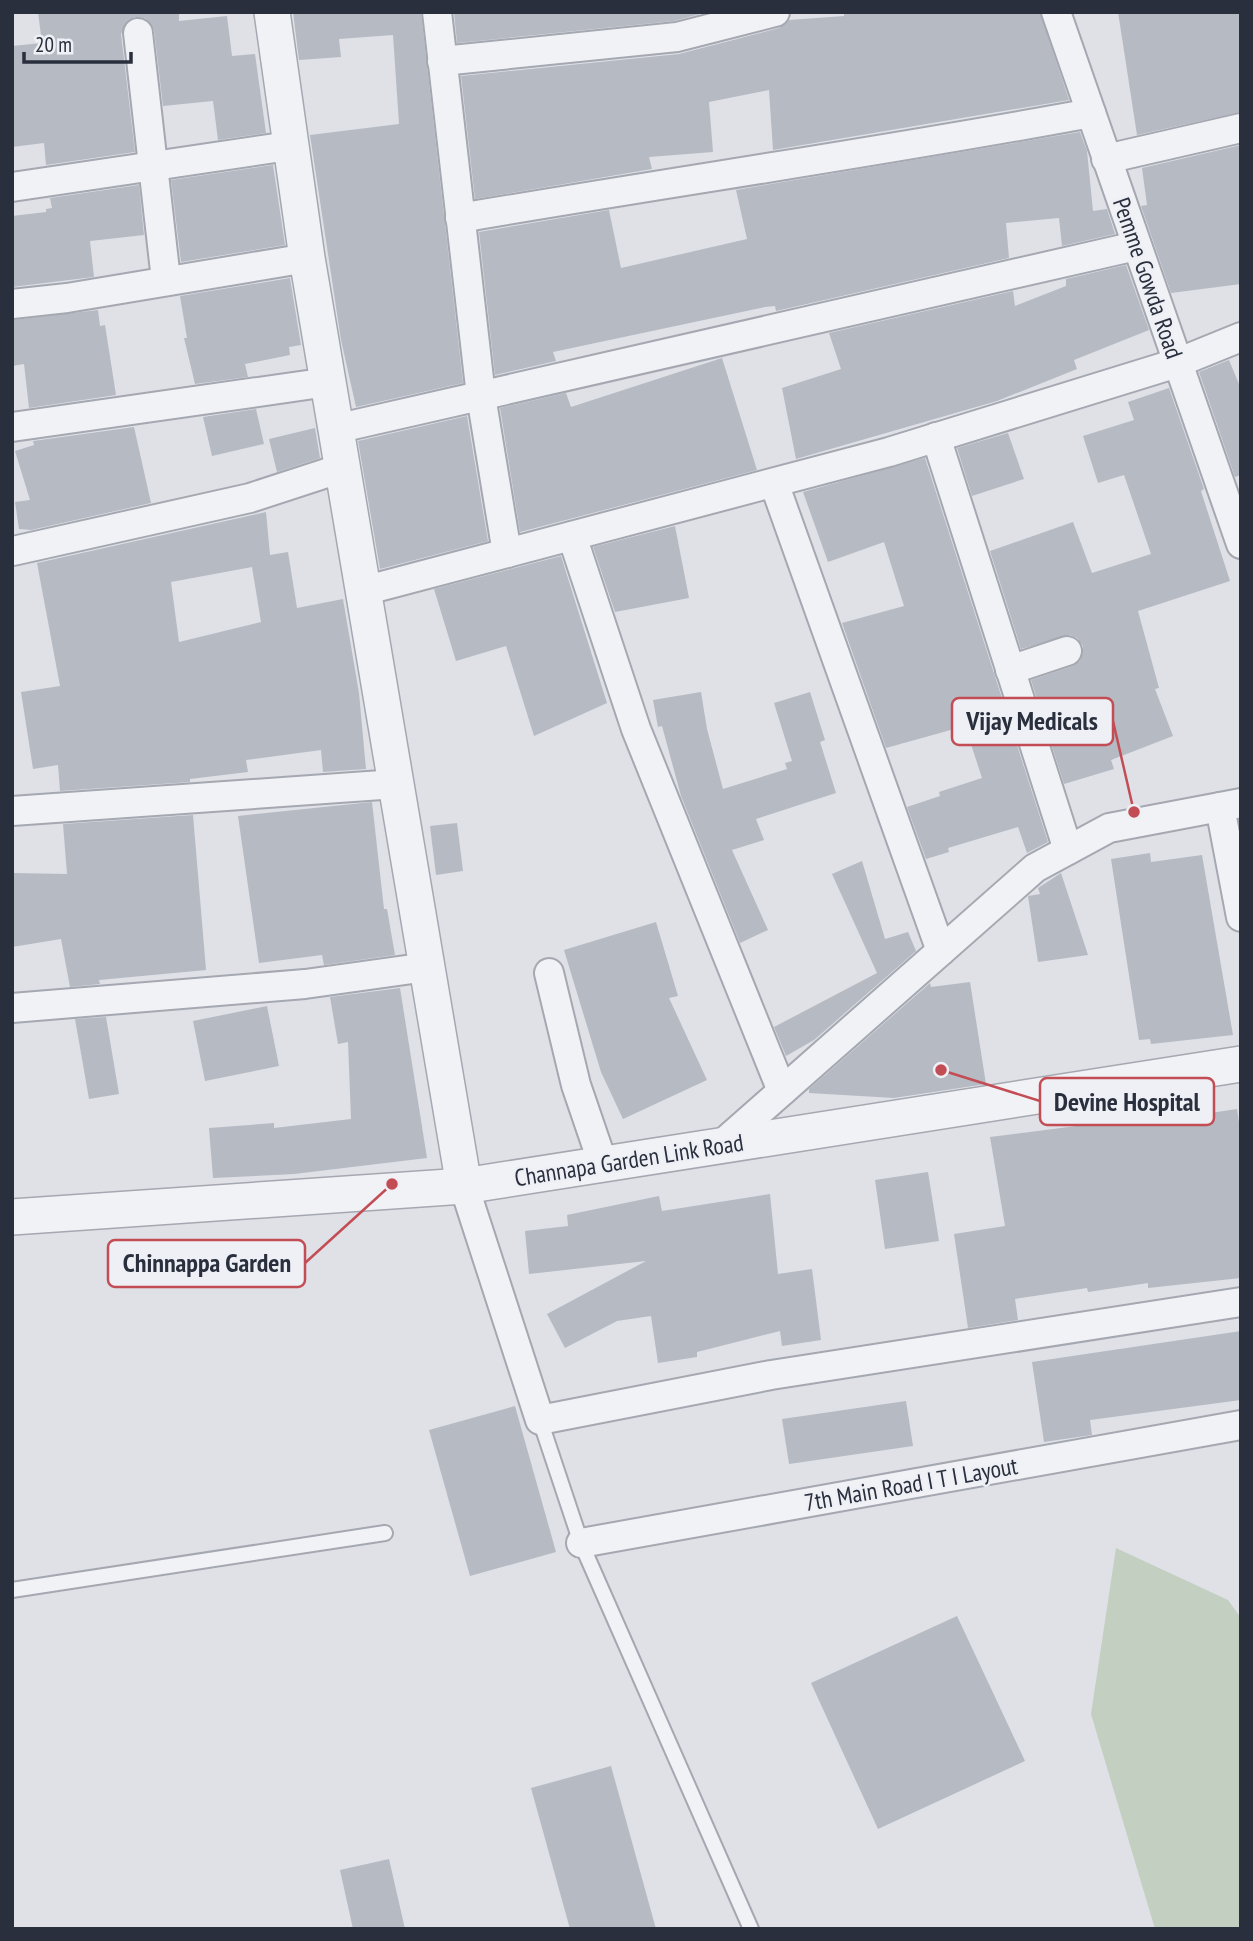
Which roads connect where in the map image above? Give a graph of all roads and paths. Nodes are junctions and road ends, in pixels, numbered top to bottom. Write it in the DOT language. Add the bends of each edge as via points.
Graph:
graph roads {
  1 [pos="272,12"];
  2 [pos="437,12"];
  3 [pos="775,12"];
  4 [pos="1056,12"];
  5 [pos="138,33"];
  6 [pos="442,61"];
  7 [pos="1091,113"];
  8 [pos="1241,128"];
  9 [pos="289,146"];
  10 [pos="1106,159"];
  11 [pos="152,166"];
  12 [pos="12,187"];
  13 [pos="460,218"];
  14 [pos="1136,246"];
  15 [pos="307,258"];
  16 [pos="166,280"];
  17 [pos="12,304"];
  18 [pos="1241,337"];
  19 [pos="1177,363"];
  20 [pos="328,382"];
  21 [pos="481,396"];
  22 [pos="12,427"];
  23 [pos="335,429"];
  24 [pos="936,437"];
  25 [pos="342,468"];
  26 [pos="774,482"];
  27 [pos="1238,526"];
  28 [pos="572,536"];
  29 [pos="13,551"];
  30 [pos="508,553"];
  31 [pos="363,591"];
  32 [pos="1067,651"];
  33 [pos="1010,670"];
  34 [pos="396,784"];
  35 [pos="1230,805"];
  36 [pos="12,811"];
  37 [pos="1068,850"];
  38 [pos="1241,917"];
  39 [pos="941,951"];
  40 [pos="426,967"];
  41 [pos="549,973"];
  42 [pos="12,1008"];
  43 [pos="1241,1064"];
  44 [pos="782,1091"];
  45 [pos="721,1145"];
  46 [pos="603,1164"];
  47 [pos="464,1186"];
  48 [pos="12,1217"];
  49 [pos="1241,1302"];
  50 [pos="540,1420"];
  51 [pos="1241,1425"];
  52 [pos="385,1533"];
  53 [pos="580,1543"];
  54 [pos="12,1590"];
  55 [pos="751,1929"];
  1 -- 9 [label="street"];
  2 -- 6 [label="street"];
  3 -- 6 [label="street" via="677,37"];
  4 -- 7 [label="street, Pemme Gowda Road"];
  5 -- 11 [label="street"];
  6 -- 13 [label="street"];
  7 -- 10 [label="street, Pemme Gowda Road"];
  7 -- 13 [label="street" via="862,155 695,177"];
  8 -- 10 [label="street"];
  9 -- 11 [label="street"];
  9 -- 15 [label="street"];
  10 -- 14 [label="street, Pemme Gowda Road"];
  11 -- 12 [label="street"];
  11 -- 16 [label="street"];
  13 -- 21 [label="street"];
  14 -- 19 [label="street, Pemme Gowda Road"];
  14 -- 21 [label="street"];
  15 -- 16 [label="street"];
  15 -- 20 [label="street"];
  16 -- 17 [label="street"];
  18 -- 19 [label="street"];
  19 -- 24 [label="street"];
  19 -- 27 [label="street, Pemme Gowda Road"];
  20 -- 22 [label="street"];
  20 -- 23 [label="street"];
  21 -- 23 [label="street"];
  21 -- 30 [label="street"];
  23 -- 25 [label="street"];
  24 -- 26 [label="street"];
  24 -- 33 [label="street"];
  25 -- 29 [label="street" via="250,498"];
  25 -- 31 [label="street"];
  26 -- 28 [label="street"];
  26 -- 39 [label="street"];
  28 -- 30 [label="street"];
  28 -- 44 [label="street" via="636,729"];
  30 -- 31 [label="street"];
  31 -- 34 [label="street"];
  32 -- 33 [label="street"];
  33 -- 37 [label="street"];
  34 -- 36 [label="street"];
  34 -- 40 [label="street"];
  35 -- 37 [label="street" via="1109,828"];
  35 -- 38 [label="street"];
  37 -- 39 [label="street" via="1035,868"];
  39 -- 44 [label="street"];
  40 -- 42 [label="street" via="305,984"];
  40 -- 47 [label="street"];
  41 -- 46 [label="street" via="576,1085"];
  43 -- 45 [label="street, Channapa Garden Link Road"];
  44 -- 45 [label="street"];
  45 -- 46 [label="street, Channapa Garden Link Road"];
  46 -- 47 [label="street, Channapa Garden Link Road"];
  47 -- 48 [label="street, Channapa Garden Link Road"];
  47 -- 50 [label="street"];
  49 -- 50 [label="street" via="771,1375"];
  50 -- 53 [label="lane"];
  51 -- 53 [label="street, 7th Main Road I T I Layout"];
  52 -- 54 [label="lane"];
  53 -- 55 [label="lane"];
}
